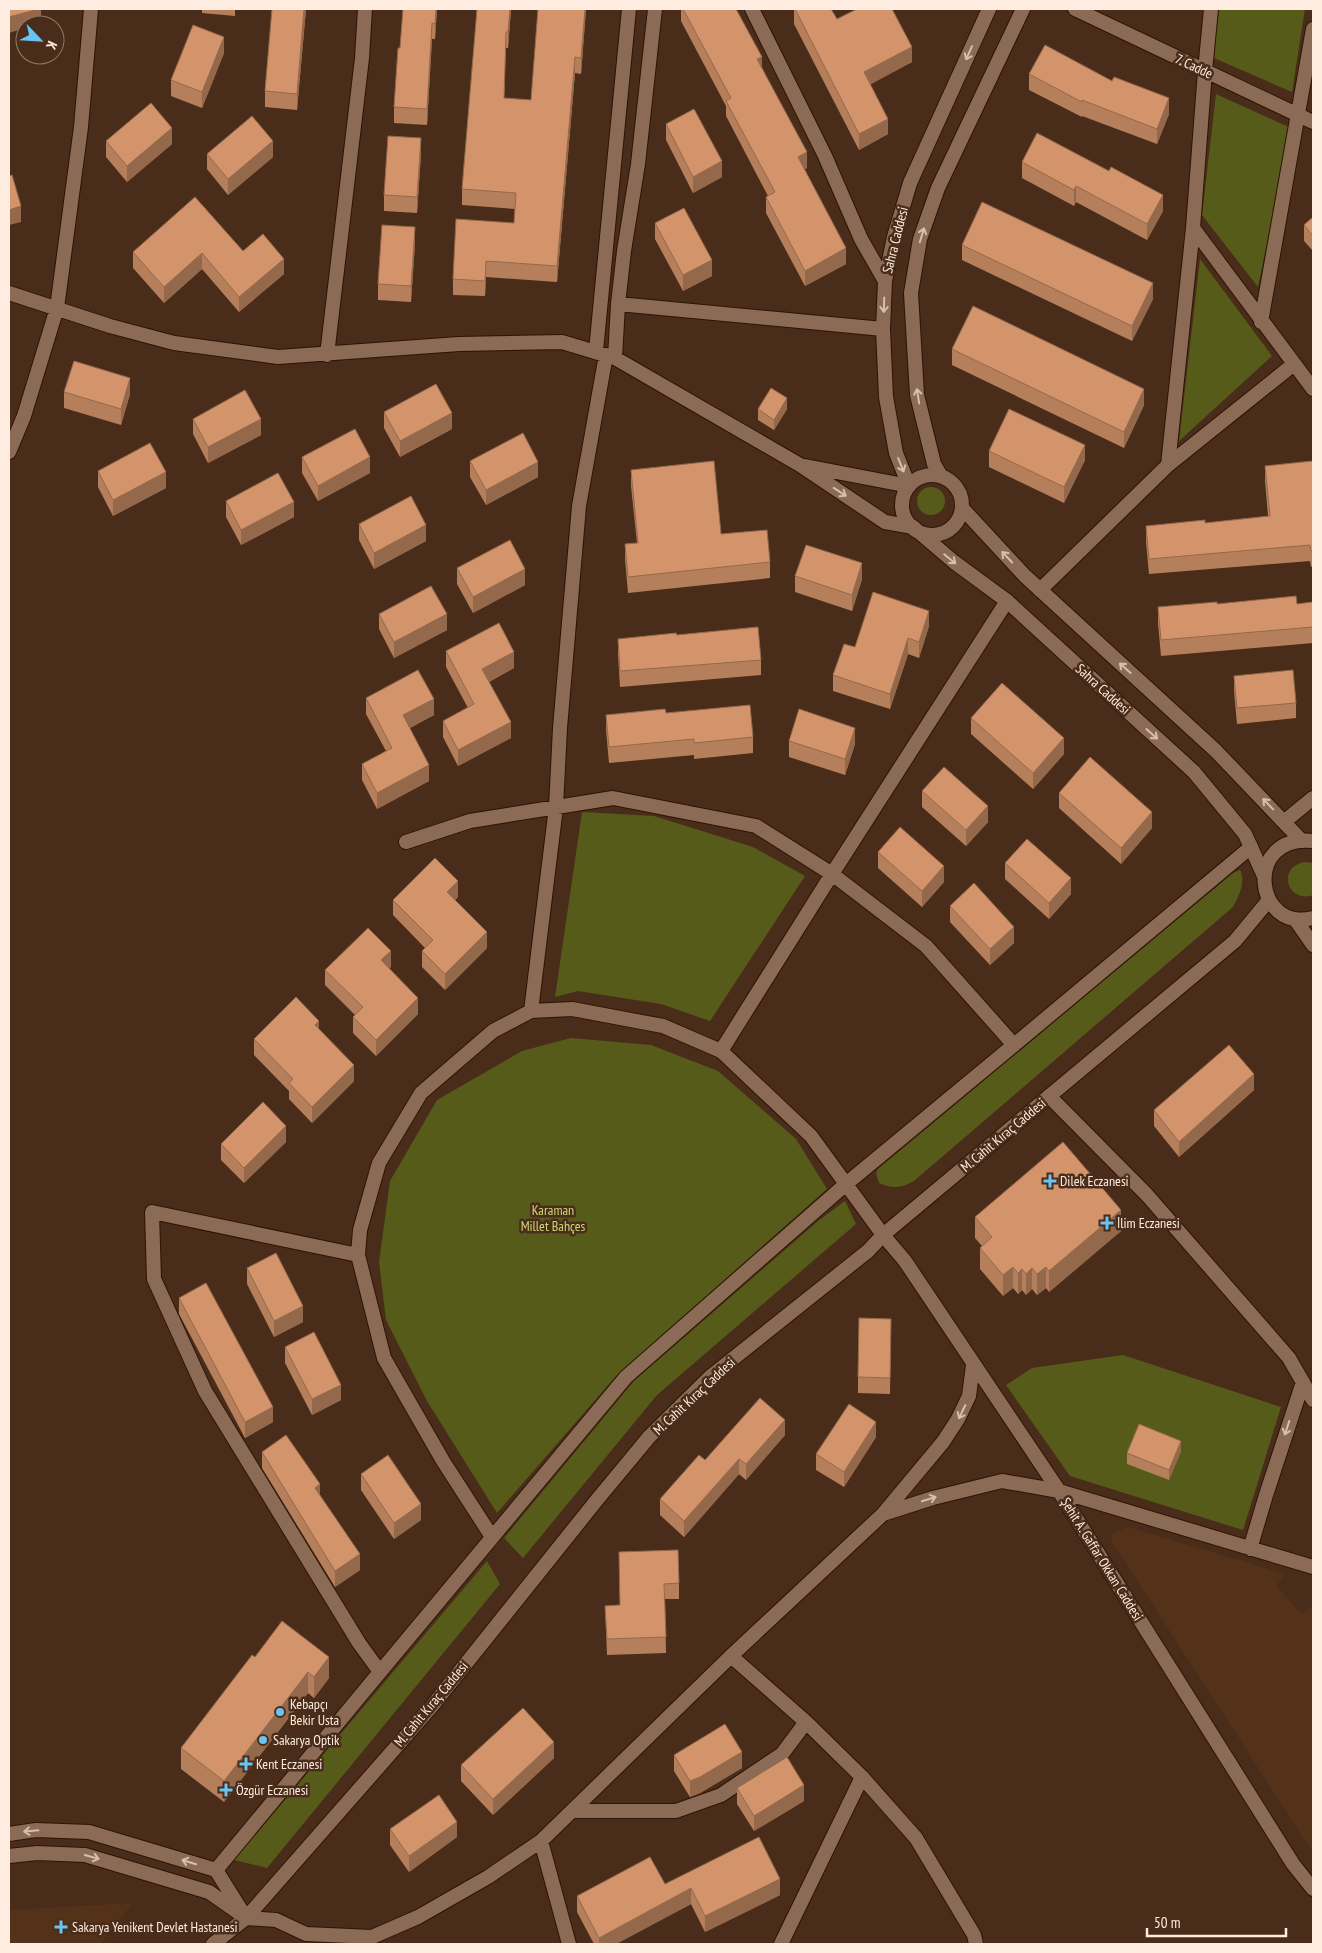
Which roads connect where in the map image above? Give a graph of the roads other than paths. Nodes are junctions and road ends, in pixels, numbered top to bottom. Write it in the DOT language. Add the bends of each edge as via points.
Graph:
graph roads {
  1 [pos="91,9"];
  2 [pos="365,9"];
  3 [pos="629,9"];
  4 [pos="655,9"];
  5 [pos="752,9"];
  6 [pos="989,9"];
  7 [pos="1023,9"];
  8 [pos="1075,9"];
  9 [pos="1211,9"];
  10 [pos="1313,29"];
  11 [pos="1205,71"];
  12 [pos="1297,114"];
  13 [pos="1313,122"];
  14 [pos="1193,228"];
  15 [pos="885,281"];
  16 [pos="9,293"];
  17 [pos="618,304"];
  18 [pos="57,308"];
  19 [pos="1261,322"];
  20 [pos="883,329"];
  21 [pos="327,354"];
  22 [pos="606,355"];
  23 [pos="1294,364"];
  24 [pos="1313,389"];
  25 [pos="9,452"];
  26 [pos="800,465"];
  27 [pos="1168,465"];
  28 [pos="941,476"];
  29 [pos="909,486"];
  30 [pos="962,508"];
  31 [pos="913,528"];
  32 [pos="1040,590"];
  33 [pos="1006,601"];
  34 [pos="1313,798"];
  35 [pos="556,807"];
  36 [pos="1284,822"];
  37 [pos="1307,840"];
  38 [pos="406,842"];
  39 [pos="1251,847"];
  40 [pos="832,874"];
  41 [pos="1264,876"];
  42 [pos="1269,900"];
  43 [pos="1313,918"];
  44 [pos="1294,919"];
  45 [pos="1313,945"];
  46 [pos="531,1010"];
  47 [pos="1014,1045"];
  48 [pos="721,1051"];
  49 [pos="1049,1096"];
  50 [pos="846,1184"];
  51 [pos="883,1235"];
  52 [pos="358,1255"];
  53 [pos="973,1365"];
  54 [pos="1302,1382"];
  55 [pos="1313,1400"];
  56 [pos="1059,1491"];
  57 [pos="883,1514"];
  58 [pos="492,1537"];
  59 [pos="1250,1549"];
  60 [pos="1313,1567"];
  61 [pos="731,1656"];
  62 [pos="380,1672"];
  63 [pos="806,1722"];
  64 [pos="862,1777"];
  65 [pos="573,1811"];
  66 [pos="9,1834"];
  67 [pos="540,1841"];
  68 [pos="9,1856"];
  69 [pos="216,1870"];
  70 [pos="1313,1888"];
  71 [pos="246,1918"];
  72 [pos="213,1944"];
  73 [pos="570,1944"];
  74 [pos="781,1944"];
  75 [pos="976,1944"];
  1 -- 18 [label="street" via="81,127"];
  2 -- 21 [label="street"];
  3 -- 22 [label="street"];
  4 -- 17 [label="street"];
  5 -- 15 [label="street" via="826,156 861,239"];
  6 -- 15 [label="street, Sahra Caddesi, one-way" via="910,183"];
  28 -- 7 [label="street, Sahra Caddesi, one-way" via="934,464 917,395 911,293 920,239 938,188"];
  8 -- 11 [label="street, 7. Cadde"];
  9 -- 11 [label="street"];
  10 -- 12 [label="street"];
  11 -- 12 [label="street, 7. Cadde"];
  11 -- 14 [label="street"];
  12 -- 13 [label="street, 7. Cadde"];
  12 -- 19 [label="street"];
  14 -- 19 [label="street"];
  14 -- 27 [label="street"];
  15 -- 20 [label="street, Sahra Caddesi, one-way"];
  16 -- 18 [label="street"];
  17 -- 20 [label="street"];
  17 -- 22 [label="street"];
  18 -- 21 [label="street" via="174,343 278,357"];
  18 -- 25 [label="street" via="24,416"];
  19 -- 23 [label="street"];
  20 -- 29 [label="street, Sahra Caddesi, one-way" via="886,397 896,453"];
  21 -- 22 [label="street" via="459,344 562,342"];
  22 -- 26 [label="street"];
  22 -- 35 [label="street" via="579,506"];
  23 -- 24 [label="street"];
  23 -- 27 [label="street"];
  26 -- 29 [label="street"];
  26 -- 31 [label="street, one-way" via="885,522"];
  27 -- 32 [label="street"];
  28 -- 29 [label="street" via="924,476"];
  28 -- 30 [label="street, Sahra Caddesi" via="957,488"];
  29 -- 31 [label="street, Sahra Caddesi" via="904,494 903,512"];
  30 -- 31 [label="street" via="954,525 947,531 929,534"];
  32 -- 30 [label="street, Sahra Caddesi, one-way"];
  31 -- 33 [label="street, Sahra Caddesi, one-way"];
  36 -- 32 [label="street, Sahra Caddesi, one-way" via="1216,750"];
  33 -- 39 [label="street, Sahra Caddesi, one-way" via="1194,772 1245,834"];
  33 -- 40 [label="street"];
  34 -- 36 [label="street"];
  35 -- 38 [label="street" via="470,821"];
  35 -- 40 [label="street" via="612,798 756,826"];
  35 -- 46 [label="street"];
  36 -- 37 [label="street, Sahra Caddesi"];
  37 -- 41 [label="street" via="1290,842 1276,851 1266,865"];
  39 -- 41 [label="street, Sahra Caddesi"];
  39 -- 47 [label="street"];
  40 -- 47 [label="street" via="926,946"];
  40 -- 48 [label="street"];
  41 -- 42 [label="street, Sahra Caddesi"];
  42 -- 44 [label="street" via="1284,915"];
  42 -- 49 [label="street, M. Cahit Kıraç Caddesi" via="1235,941"];
  43 -- 44 [label="street"];
  44 -- 45 [label="street"];
  46 -- 48 [label="street" via="572,1009 663,1026"];
  46 -- 52 [label="street" via="493,1031 421,1092 378,1163 360,1230"];
  47 -- 50 [label="street"];
  48 -- 50 [label="street, Şehit A. Gaffar Okkan Caddesi" via="811,1136"];
  49 -- 51 [label="street, M. Cahit Kıraç Caddesi"];
  49 -- 54 [label="street" via="1147,1195 1288,1358"];
  50 -- 51 [label="street, Şehit A. Gaffar Okkan Caddesi"];
  50 -- 58 [label="street" via="626,1377"];
  51 -- 53 [label="street, Şehit A. Gaffar Okkan Caddesi" via="905,1261"];
  51 -- 71 [label="street, M. Cahit Kıraç Caddesi" via="868,1252 710,1377 649,1437 432,1706"];
  52 -- 58 [label="street" via="384,1358 443,1461"];
  52 -- 62 [label="street" via="152,1212 154,1279 205,1391"];
  53 -- 56 [label="street, Şehit A. Gaffar Okkan Caddesi"];
  53 -- 57 [label="street, one-way" via="969,1396 958,1419 944,1442"];
  54 -- 55 [label="street"];
  54 -- 59 [label="street, one-way"];
  57 -- 56 [label="street, one-way" via="1002,1482"];
  56 -- 59 [label="street"];
  56 -- 70 [label="street, Şehit A. Gaffar Okkan Caddesi" via="1293,1864"];
  57 -- 61 [label="street"];
  58 -- 62 [label="street"];
  59 -- 60 [label="street"];
  61 -- 63 [label="street"];
  61 -- 65 [label="street"];
  62 -- 69 [label="street"];
  63 -- 64 [label="street"];
  63 -- 65 [label="street" via="782,1754 721,1795 676,1811"];
  64 -- 74 [label="street"];
  64 -- 75 [label="street" via="916,1838 974,1935"];
  65 -- 67 [label="street"];
  69 -- 66 [label="street, one-way" via="89,1832 36,1830"];
  67 -- 71 [label="street" via="488,1877 418,1918 372,1937 306,1934 276,1920"];
  67 -- 73 [label="street"];
  68 -- 71 [label="street, one-way" via="85,1854 209,1892"];
  69 -- 71 [label="street"];
  71 -- 72 [label="street, M. Cahit Kıraç Caddesi"];
}
